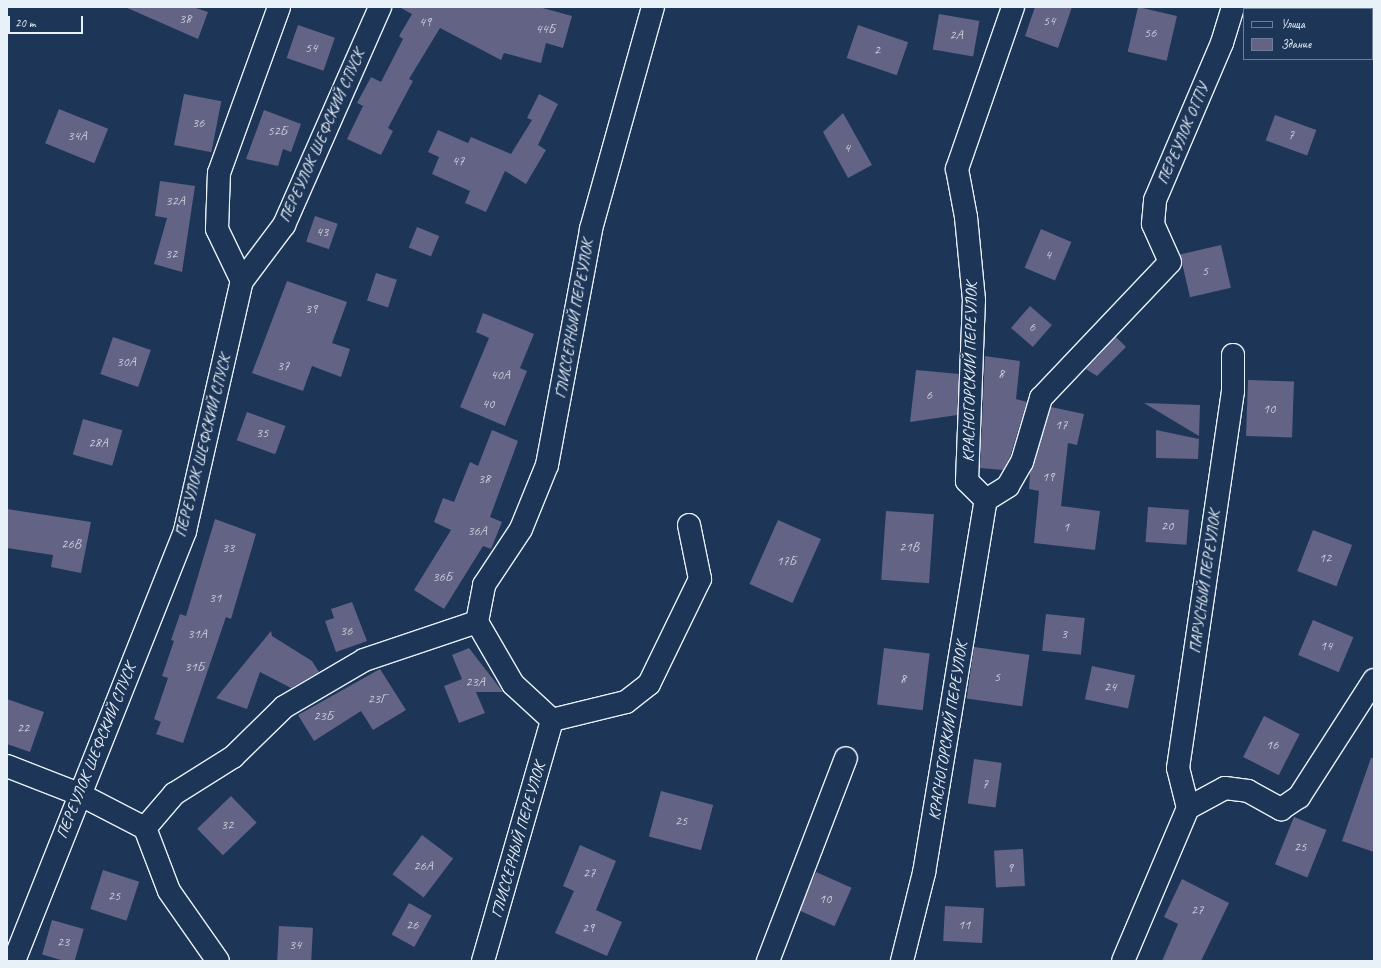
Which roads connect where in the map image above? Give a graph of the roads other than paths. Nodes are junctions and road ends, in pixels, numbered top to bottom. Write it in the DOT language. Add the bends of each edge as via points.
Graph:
graph roads {
  1 [pos="279,7"];
  2 [pos="380,7"];
  3 [pos="653,7"];
  4 [pos="1013,7"];
  5 [pos="1233,7"];
  6 [pos="242,281"];
  7 [pos="1233,355"];
  8 [pos="986,500"];
  9 [pos="689,525"];
  10 [pos="477,622"];
  11 [pos="1374,680"];
  12 [pos="552,720"];
  13 [pos="846,758"];
  14 [pos="7,766"];
  15 [pos="79,794"];
  16 [pos="1188,808"];
  17 [pos="145,828"];
  18 [pos="14,961"];
  19 [pos="218,961"];
  20 [pos="483,961"];
  21 [pos="768,961"];
  22 [pos="902,961"];
  23 [pos="1123,961"];
  1 -- 6 [label="street" via="219,173 217,229"];
  2 -- 6 [label="street, ПЕРЕУЛОК ШЕФСКИЙ СПУСК" via="284,225"];
  3 -- 10 [label="street, ГЛИССЕРНЫЙ ПЕРЕУЛОК" via="591,229 548,465 521,530 484,585"];
  4 -- 8 [label="street, КРАСНОГОРСКИЙ ПЕРЕУЛОК" via="957,170 966,217 974,300 967,481"];
  5 -- 8 [label="street, ПЕРЕУЛОК ОГПУ" via="1222,43 1155,200 1153,224 1170,262 1040,398 1022,462 1008,486"];
  6 -- 15 [label="street, ПЕРЕУЛОК ШЕФСКИЙ СПУСК" via="185,531"];
  7 -- 16 [label="street, ПАРУСНЫЙ ПЕРЕУЛОК" via="1233,391 1178,768"];
  8 -- 22 [label="street, КРАСНОГОРСКИЙ ПЕРЕУЛОК" via="924,873"];
  9 -- 12 [label="street" via="700,579 649,684 626,702"];
  10 -- 12 [label="street" via="513,684"];
  10 -- 17 [label="street" via="364,660 284,707 233,756 174,794"];
  11 -- 16 [label="street" via="1299,797 1282,809 1248,791 1225,788"];
  12 -- 20 [label="street, ГЛИССЕРНЫЙ ПЕРЕУЛОК"];
  13 -- 21 [label="street"];
  14 -- 15 [label="street"];
  15 -- 17 [label="street"];
  15 -- 18 [label="street, ПЕРЕУЛОК ШЕФСКИЙ СПУСК"];
  16 -- 23 [label="street"];
  17 -- 19 [label="street" via="169,891"];
}
